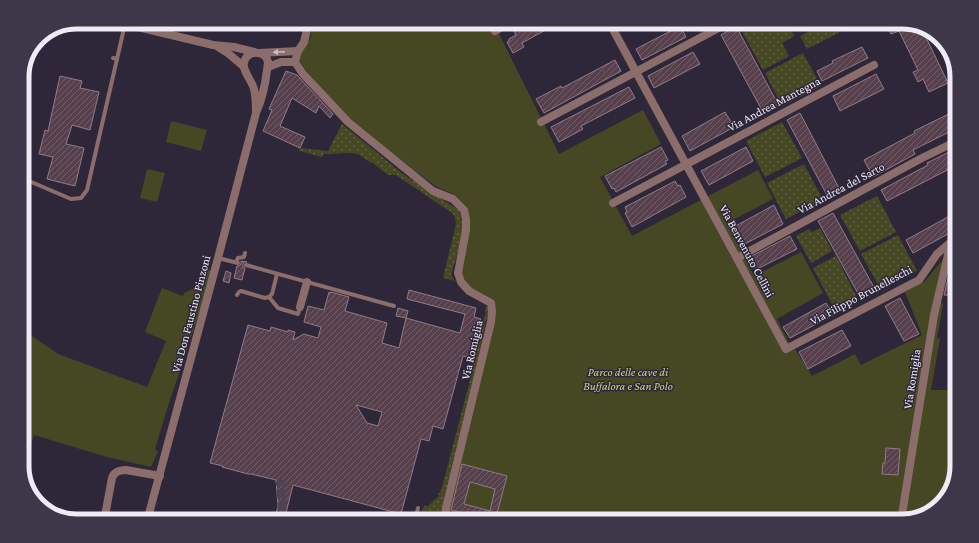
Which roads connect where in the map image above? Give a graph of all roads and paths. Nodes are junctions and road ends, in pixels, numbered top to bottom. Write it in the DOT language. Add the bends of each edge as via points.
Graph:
graph roads {
  1 [pos="124,29"];
  2 [pos="148,29"];
  3 [pos="307,29"];
  4 [pos="498,29"];
  5 [pos="613,29"];
  6 [pos="717,29"];
  7 [pos="494,31"];
  8 [pos="214,45"];
  9 [pos="298,51"];
  10 [pos="256,52"];
  11 [pos="295,62"];
  12 [pos="874,64"];
  13 [pos="245,69"];
  14 [pos="267,69"];
  15 [pos="636,72"];
  16 [pos="256,113"];
  17 [pos="541,122"];
  18 [pos="950,144"];
  19 [pos="686,165"];
  20 [pos="29,181"];
  21 [pos="613,203"];
  22 [pos="950,243"];
  23 [pos="245,253"];
  24 [pos="950,255"];
  25 [pos="218,258"];
  26 [pos="737,258"];
  27 [pos="246,265"];
  28 [pos="277,274"];
  29 [pos="306,282"];
  30 [pos="236,295"];
  31 [pos="269,297"];
  32 [pos="394,306"];
  33 [pos="300,307"];
  34 [pos="786,349"];
  35 [pos="160,476"];
  36 [pos="418,508"];
  37 [pos="105,514"];
  38 [pos="149,514"];
  39 [pos="417,514"];
  40 [pos="445,514"];
  41 [pos="903,514"];
  1 -- 20 [label="lane" via="119,40 87,190 81,198 71,198"];
  2 -- 8 [label="street"];
  3 -- 9 [label="street" via="304,42"];
  4 -- 7 [label="street"];
  5 -- 15 [label="street, Via Benvenuto Cellini"];
  6 -- 15 [label="street"];
  8 -- 10 [label="street"];
  8 -- 13 [label="street" via="230,54"];
  9 -- 10 [label="street, one-way"];
  9 -- 11 [label="street"];
  10 -- 13 [label="street" via="245,58"];
  10 -- 14 [label="street" via="265,57"];
  11 -- 14 [label="street" via="282,62"];
  11 -- 40 [label="street, Via Romiglia" via="348,122 433,191 453,199 464,210 466,230 458,273 461,282 469,291 490,303 492,311"];
  12 -- 19 [label="street, Via Andrea Mantegna"];
  13 -- 14 [label="street" via="253,77 261,76"];
  13 -- 16 [label="street, Via Don Faustino Pinzoni" via="255,92"];
  14 -- 16 [label="street, Via Don Faustino Pinzoni"];
  15 -- 17 [label="street"];
  15 -- 19 [label="street, Via Benvenuto Cellini"];
  16 -- 25 [label="street, Via Don Faustino Pinzoni"];
  18 -- 26 [label="street, Via Andrea del Sarto"];
  19 -- 21 [label="street"];
  19 -- 26 [label="street, Via Benvenuto Cellini"];
  22 -- 34 [label="street, Via Filippo Brunelleschi" via="937,254 919,280"];
  23 -- 25 [label="lane" via="244,257 238,258 237,263"];
  24 -- 41 [label="street, Via Romiglia" via="934,315"];
  25 -- 35 [label="street, Via Don Faustino Pinzoni"];
  26 -- 34 [label="street, Via Benvenuto Cellini"];
  27 -- 28 [label="lane"];
  28 -- 29 [label="lane"];
  28 -- 31 [label="lane"];
  29 -- 32 [label="lane"];
  29 -- 33 [label="street"];
  30 -- 31 [label="lane" via="241,291"];
  31 -- 33 [label="lane" via="278,308 298,314"];
  35 -- 37 [label="street" via="123,470 116,472 112,478"];
  35 -- 38 [label="street, Via Don Faustino Pinzoni"];
  36 -- 39 [label="lane"];
}
